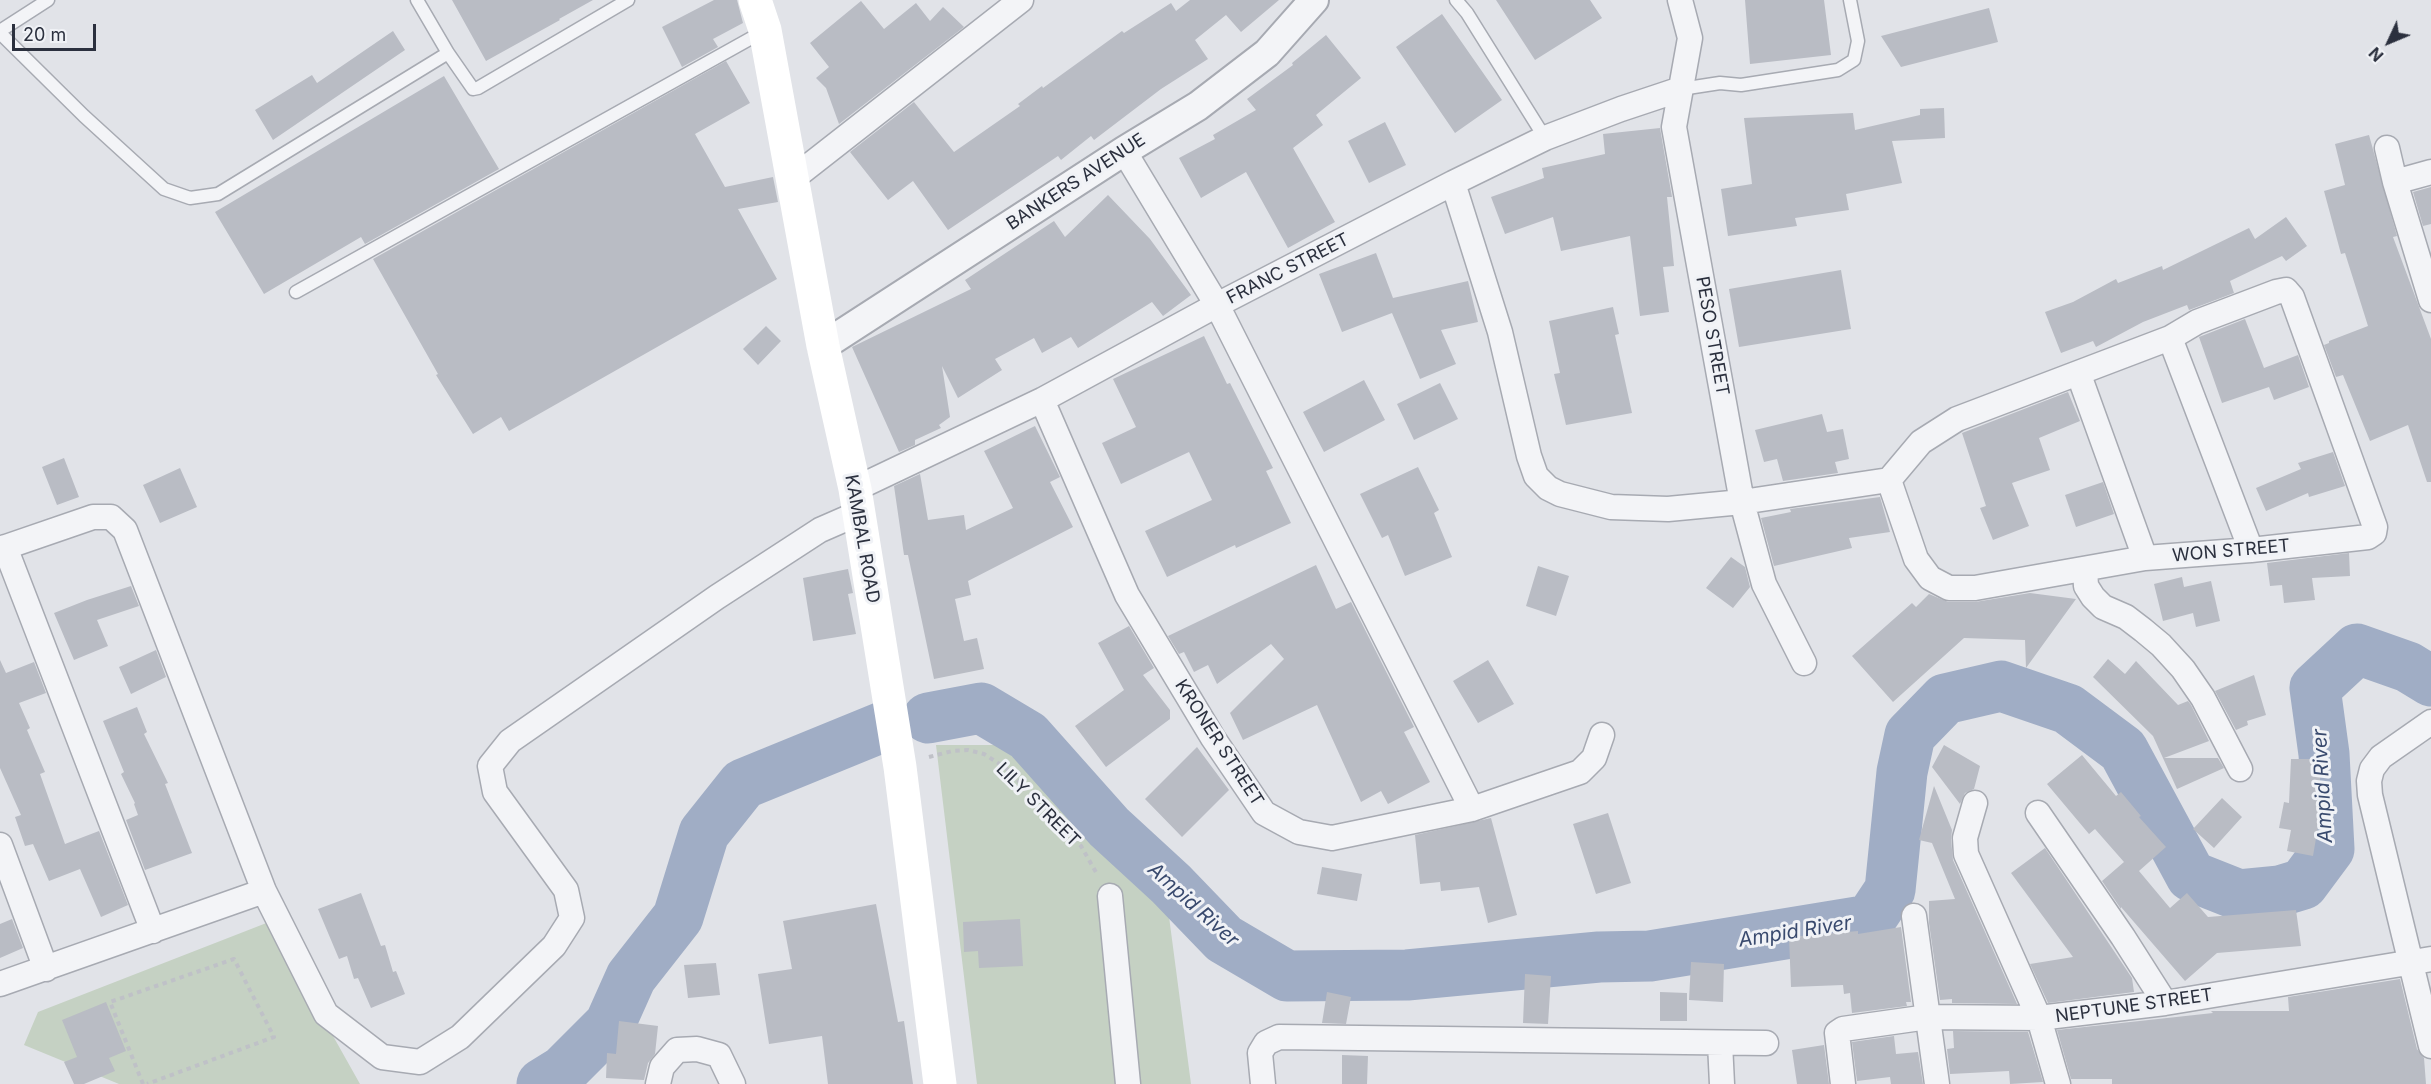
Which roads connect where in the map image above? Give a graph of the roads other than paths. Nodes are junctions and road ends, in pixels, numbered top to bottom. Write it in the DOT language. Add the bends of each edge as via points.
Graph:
graph roads {
  1 [pos="48,0"];
  2 [pos="417,0"];
  3 [pos="628,0"];
  4 [pos="1021,0"];
  5 [pos="1314,0"];
  6 [pos="1456,0"];
  7 [pos="1680,0"];
  8 [pos="1850,0"];
  9 [pos="760,15"];
  10 [pos="0,32"];
  11 [pos="448,53"];
  12 [pos="1681,89"];
  13 [pos="1545,138"];
  14 [pos="2387,148"];
  15 [pos="1124,151"];
  16 [pos="2431,172"];
  17 [pos="791,180"];
  18 [pos="2395,182"];
  19 [pos="1454,183"];
  20 [pos="2429,288"];
  21 [pos="296,292"];
  22 [pos="1217,305"];
  23 [pos="2170,338"];
  24 [pos="823,346"];
  25 [pos="2079,375"];
  26 [pos="1042,400"];
  27 [pos="1889,480"];
  28 [pos="857,501"];
  29 [pos="1742,502"];
  30 [pos="3,548"];
  31 [pos="2251,550"];
  32 [pos="2145,558"];
  33 [pos="2085,569"];
  34 [pos="1804,663"];
  35 [pos="2430,722"];
  36 [pos="1602,735"];
  37 [pos="2240,769"];
  38 [pos="1975,803"];
  39 [pos="1472,809"];
  40 [pos="2038,813"];
  41 [pos="0,845"];
  42 [pos="264,891"];
  43 [pos="1110,896"];
  44 [pos="1914,916"];
  45 [pos="153,931"];
  46 [pos="2421,961"];
  47 [pos="46,969"];
  48 [pos="0,984"];
  49 [pos="2165,1003"];
  50 [pos="1928,1017"];
  51 [pos="2038,1018"];
  52 [pos="1720,1043"];
  53 [pos="1766,1043"];
  54 [pos="2431,1046"];
  55 [pos="658,1084"];
  56 [pos="733,1084"];
  57 [pos="940,1084"];
  58 [pos="1128,1084"];
  59 [pos="1263,1084"];
  60 [pos="1722,1084"];
  61 [pos="1843,1084"];
  62 [pos="1937,1084"];
  63 [pos="2058,1084"];
  1 -- 10 [label="lane"];
  2 -- 11 [label="lane"];
  3 -- 11 [label="lane" via="478,88 470,86"];
  4 -- 17 [label="street"];
  5 -- 15 [label="street, BANKERS AVENUE" via="1267,53 1198,106"];
  6 -- 13 [label="lane"];
  7 -- 12 [label="street, PESO STREET" via="1690,38"];
  8 -- 12 [label="lane" via="1857,41 1854,60 1838,70 1742,85 1720,83"];
  9 -- 17 [label="main road, KAMBAL ROAD"];
  9 -- 21 [label="lane"];
  10 -- 11 [label="lane" via="164,189 190,198 218,194"];
  12 -- 13 [label="street, FRANC STREET"];
  12 -- 29 [label="street, PESO STREET" via="1674,127"];
  13 -- 19 [label="street, FRANC STREET"];
  14 -- 18 [label="street"];
  15 -- 22 [label="street"];
  15 -- 24 [label="street, BANKERS AVENUE"];
  16 -- 18 [label="street"];
  17 -- 24 [label="main road, KAMBAL ROAD"];
  18 -- 20 [label="street"];
  19 -- 22 [label="street, FRANC STREET"];
  19 -- 29 [label="street" via="1500,332 1536,476 1560,494 1611,507 1668,509"];
  22 -- 26 [label="street, FRANC STREET"];
  22 -- 39 [label="street"];
  23 -- 25 [label="street"];
  23 -- 31 [label="street"];
  23 -- 31 [label="street, WON STREET" via="2197,322 2276,292 2286,290 2292,297 2375,527 2368,537"];
  24 -- 28 [label="main road, KAMBAL ROAD"];
  25 -- 27 [label="street" via="1957,419 1921,442"];
  25 -- 32 [label="street"];
  26 -- 28 [label="street, FRANC STREET" via="903,466"];
  26 -- 39 [label="street, KRONER STREET" via="1127,595 1213,738 1264,813 1299,832 1332,838"];
  27 -- 29 [label="street"];
  27 -- 33 [label="street, WON STREET" via="1916,559 1930,578 1949,588 1975,588"];
  28 -- 42 [label="street, FRANC STREET" via="510,741 490,766 495,792 566,890 572,918 554,946 460,1037 420,1062 382,1057 326,1014"];
  28 -- 57 [label="main road, KAMBAL ROAD" via="900,767"];
  29 -- 34 [label="street, PESO STREET" via="1764,584"];
  30 -- 42 [label="street, FRANC STREET" via="93,517 111,517 125,530"];
  30 -- 45 [label="street"];
  31 -- 32 [label="street, WON STREET"];
  32 -- 33 [label="street, WON STREET"];
  33 -- 37 [label="street" via="2086,586 2093,597 2143,630 2182,669 2203,698"];
  35 -- 46 [label="street" via="2381,757 2372,769 2370,781 2370,795"];
  36 -- 39 [label="street, KRONER STREET" via="1594,758 1580,772"];
  38 -- 51 [label="street" via="1965,838 1966,854"];
  40 -- 49 [label="street"];
  41 -- 47 [label="street"];
  42 -- 45 [label="street"];
  43 -- 58 [label="street"];
  44 -- 50 [label="street"];
  45 -- 47 [label="street"];
  46 -- 49 [label="street, NEPTUNE STREET"];
  46 -- 54 [label="street"];
  47 -- 48 [label="street"];
  49 -- 51 [label="street, NEPTUNE STREET"];
  50 -- 51 [label="street, NEPTUNE STREET"];
  50 -- 61 [label="street, NEPTUNE STREET" via="1837,1033"];
  50 -- 62 [label="street"];
  51 -- 63 [label="street"];
  52 -- 53 [label="street"];
  52 -- 59 [label="street" via="1278,1037 1266,1043 1260,1053"];
  52 -- 60 [label="street"];
  55 -- 56 [label="street" via="662,1067 677,1050 698,1049 719,1055"];
}
